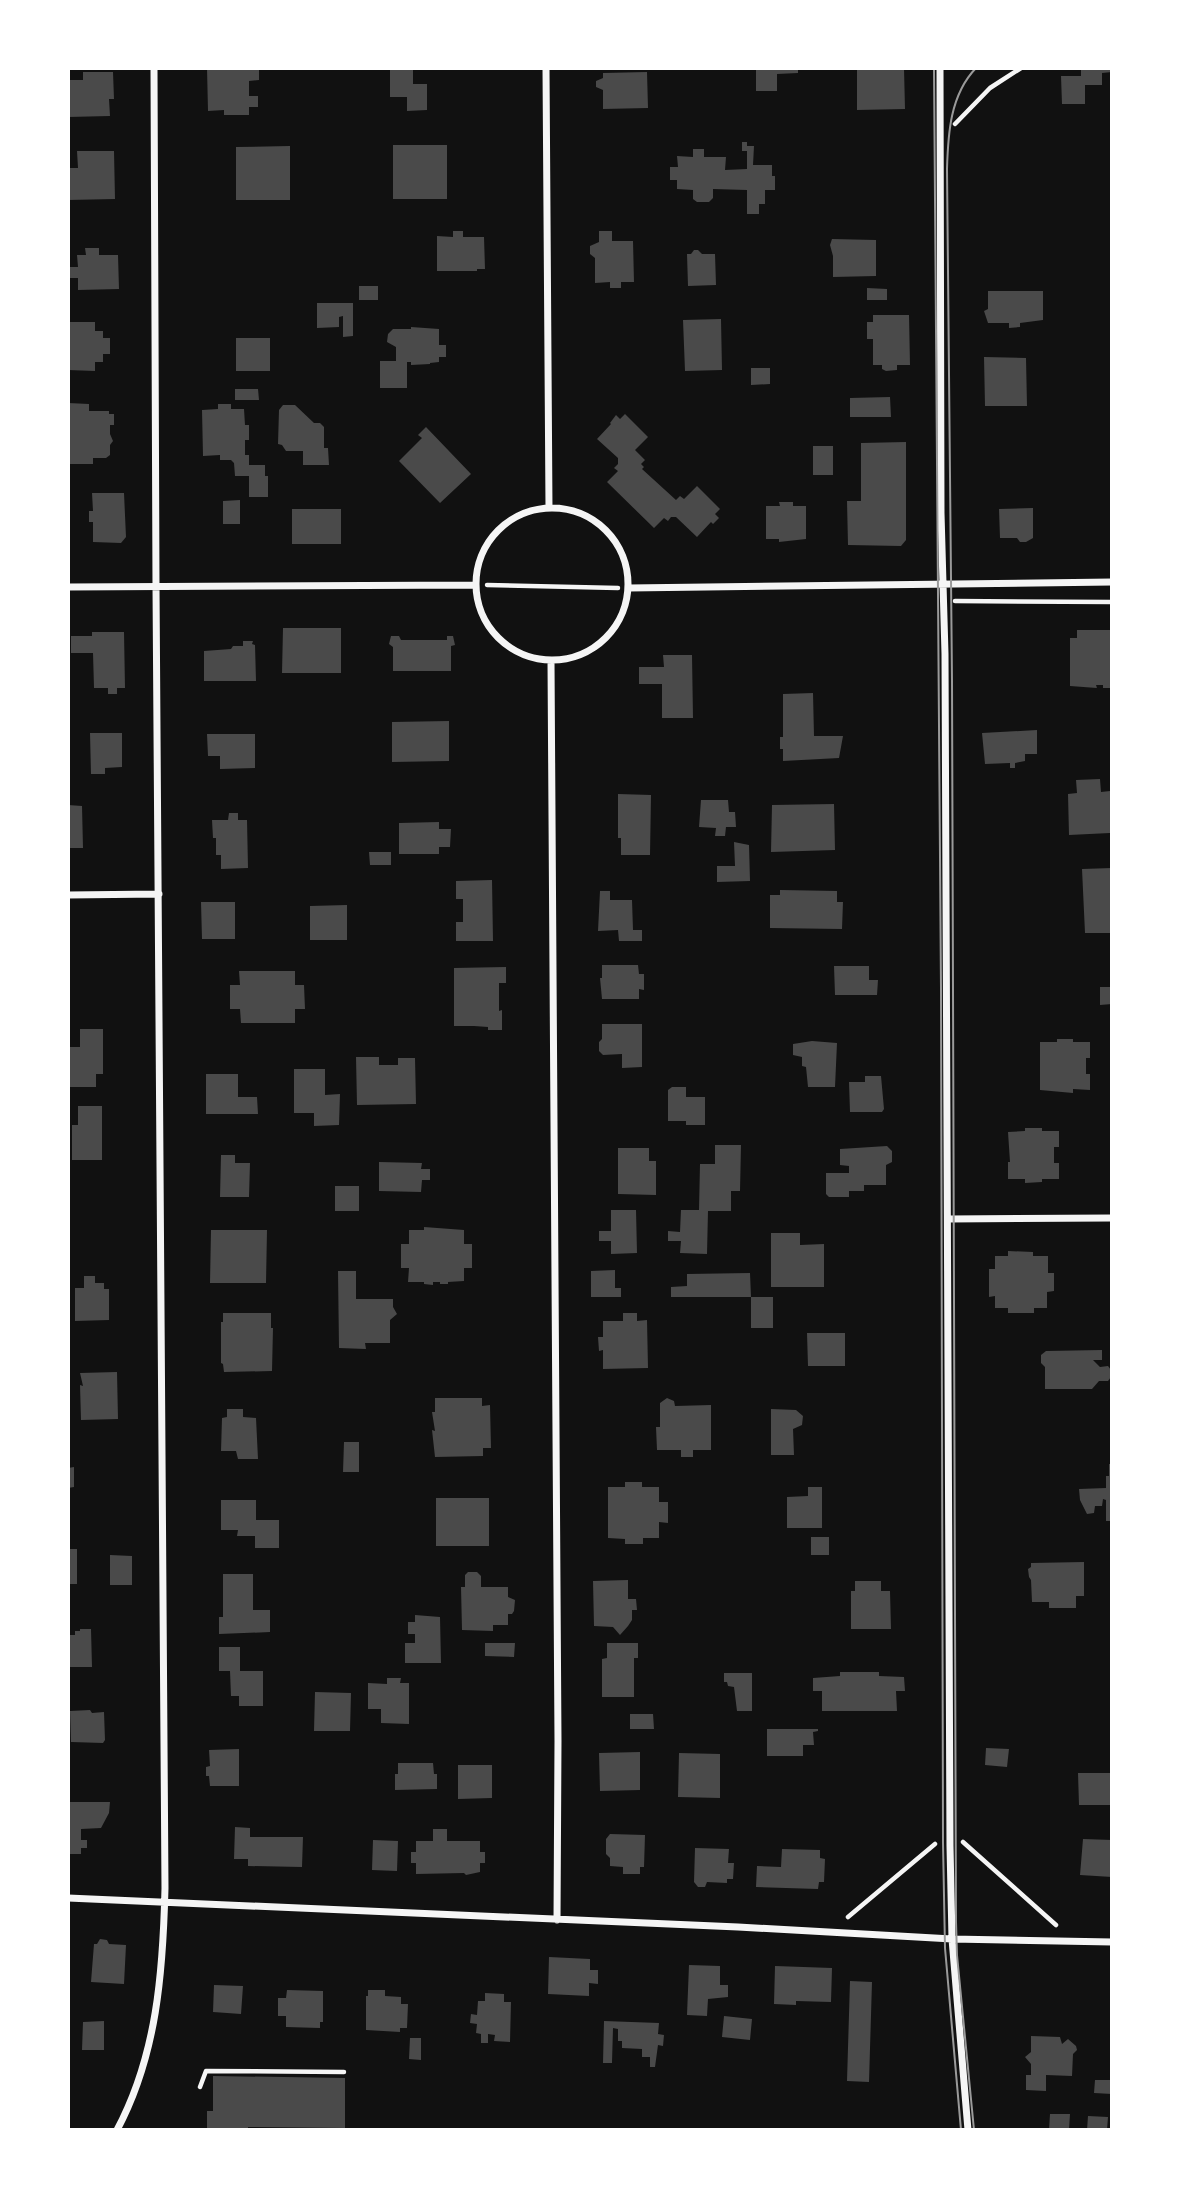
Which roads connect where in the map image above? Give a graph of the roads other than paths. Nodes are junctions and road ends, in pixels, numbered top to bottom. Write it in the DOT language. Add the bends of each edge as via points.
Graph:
graph roads {
  1 [pos="155,68"];
  2 [pos="547,68"];
  3 [pos="940,68"];
  4 [pos="549,508"];
  5 [pos="1112,582"];
  6 [pos="944,584"];
  7 [pos="475,585"];
  8 [pos="156,586"];
  9 [pos="68,587"];
  10 [pos="629,588"];
  11 [pos="551,661"];
  12 [pos="159,894"];
  13 [pos="68,895"];
  14 [pos="1112,1218"];
  15 [pos="948,1219"];
  16 [pos="68,1898"];
  17 [pos="164,1904"];
  18 [pos="556,1920"];
  19 [pos="952,1939"];
  20 [pos="1112,1942"];
  21 [pos="117,2130"];
  22 [pos="968,2130"];
  1 -- 8 [label="street"];
  2 -- 4 [label="street"];
  3 -- 6 [label="street"];
  4 -- 7 [label="street" via="516,516 496,532 482,553"];
  4 -- 10 [label="street" via="590,517 607,530 627,567"];
  5 -- 6 [label="street"];
  6 -- 10 [label="street"];
  6 -- 15 [label="street"];
  7 -- 8 [label="street"];
  7 -- 11 [label="street" via="478,605 498,639 522,654"];
  8 -- 9 [label="street"];
  8 -- 12 [label="street"];
  10 -- 11 [label="street" via="624,611 595,648 574,658"];
  11 -- 18 [label="street"];
  12 -- 13 [label="street"];
  12 -- 17 [label="street"];
  14 -- 15 [label="street"];
  15 -- 19 [label="street"];
  16 -- 17 [label="street"];
  17 -- 18 [label="street"];
  17 -- 21 [label="street" via="158,2003 143,2072"];
  18 -- 19 [label="street"];
  19 -- 20 [label="street"];
  19 -- 22 [label="street"];
}
